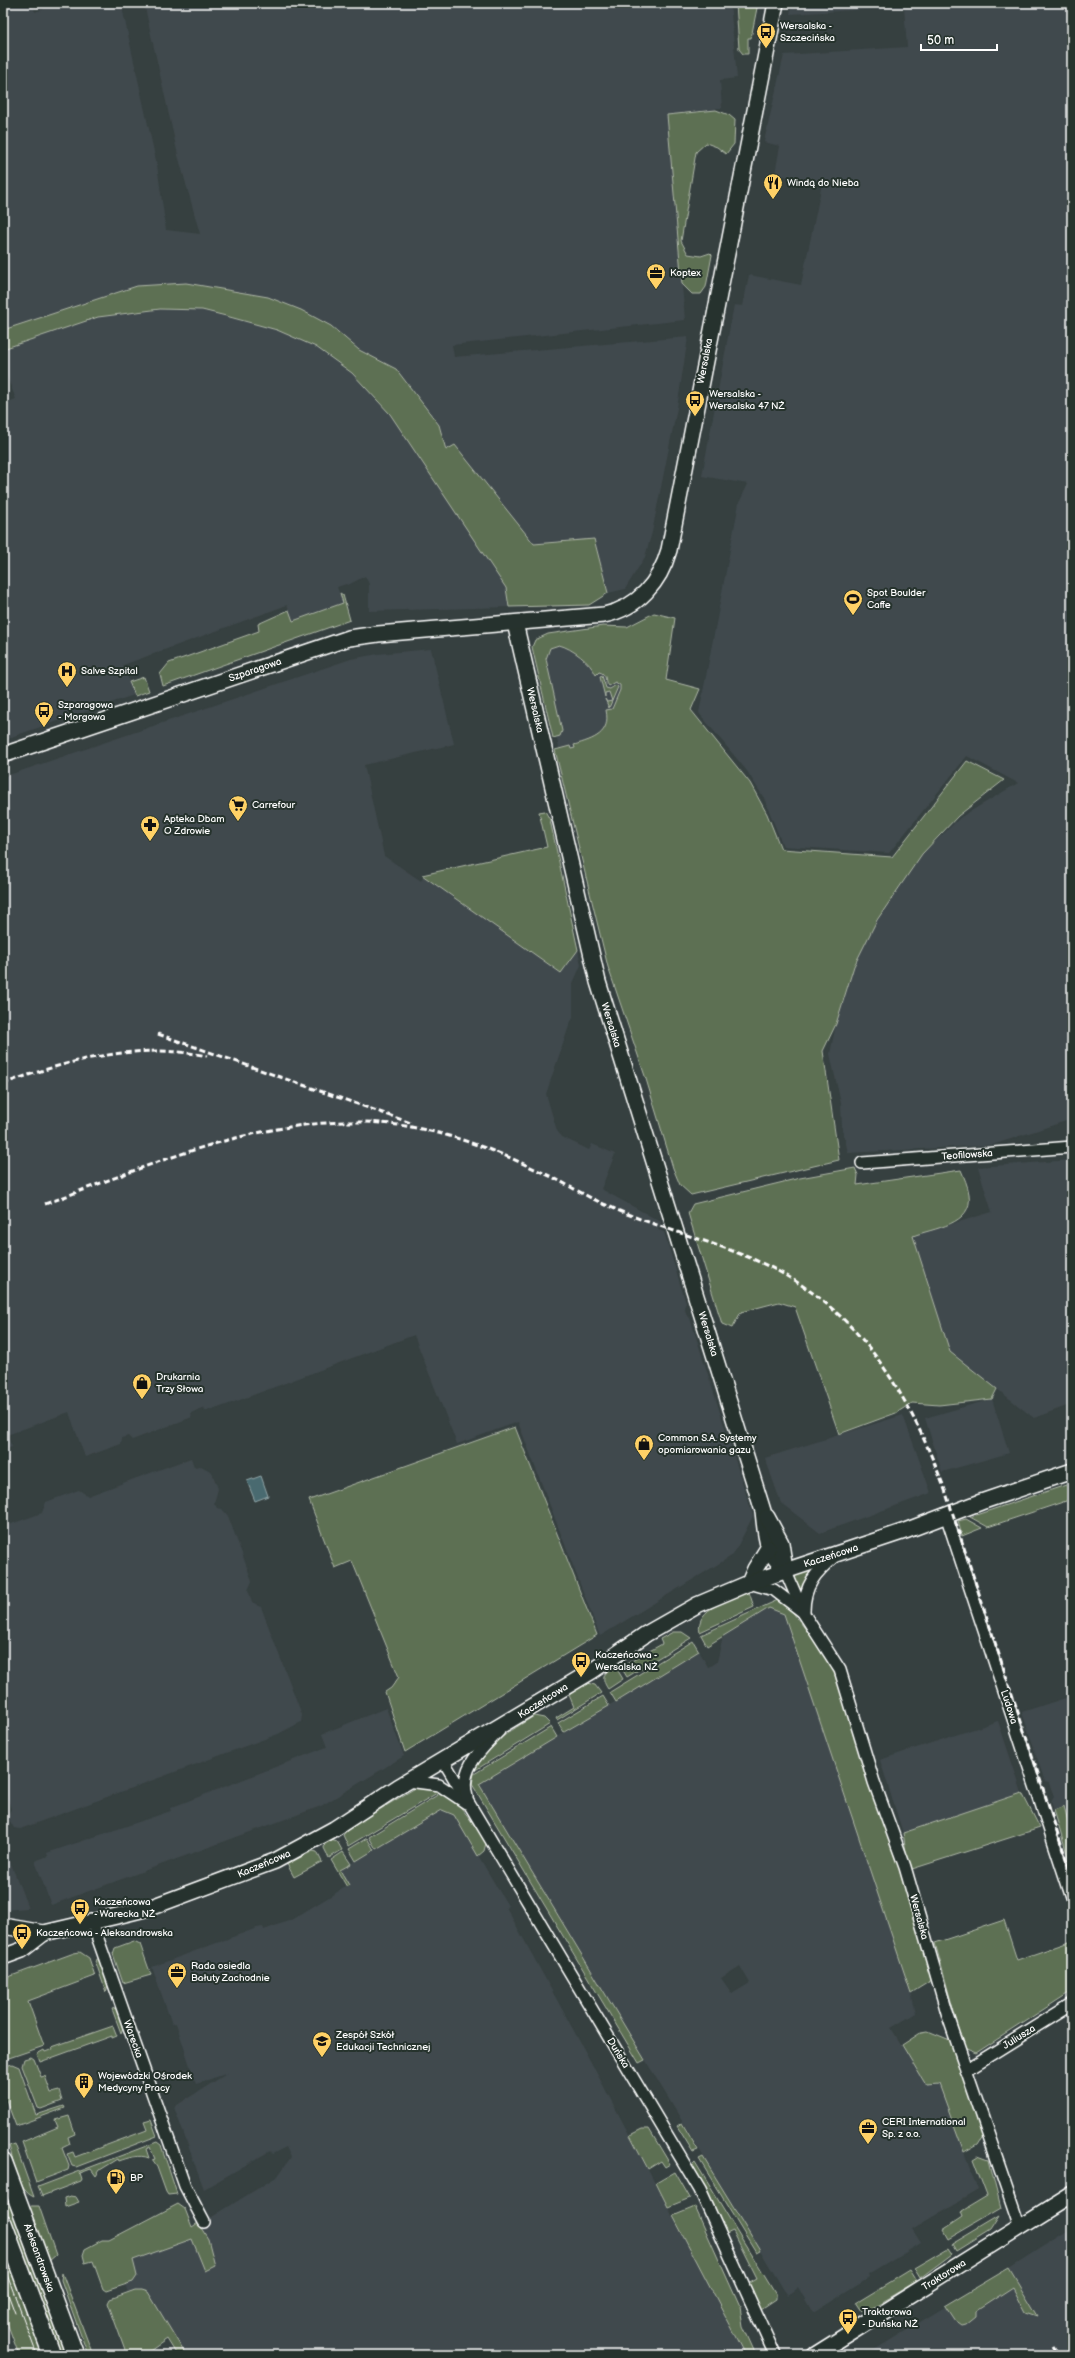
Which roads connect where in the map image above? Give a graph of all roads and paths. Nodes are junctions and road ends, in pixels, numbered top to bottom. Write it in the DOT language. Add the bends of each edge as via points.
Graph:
graph roads {
  1 [pos="776,3"];
  2 [pos="515,623"];
  3 [pos="3,755"];
  4 [pos="1072,1147"];
  5 [pos="862,1163"];
  6 [pos="1072,1471"];
  7 [pos="764,1511"];
  8 [pos="946,1515"];
  9 [pos="768,1548"];
  10 [pos="837,1555"];
  11 [pos="785,1570"];
  12 [pos="749,1583"];
  13 [pos="804,1614"];
  14 [pos="503,1726"];
  15 [pos="443,1760"];
  16 [pos="408,1781"];
  17 [pos="470,1806"];
  18 [pos="1072,1898"];
  19 [pos="92,1922"];
  20 [pos="3,1926"];
  21 [pos="44,1933"];
  22 [pos="3,1957"];
  23 [pos="1072,2004"];
  24 [pos="966,2070"];
  25 [pos="3,2161"];
  26 [pos="1072,2194"];
  27 [pos="204,2222"];
  28 [pos="3,2223"];
  29 [pos="1020,2228"];
  30 [pos="52,2355"];
  31 [pos="75,2355"];
  32 [pos="775,2355"];
  33 [pos="816,2355"];
  1 -- 2 [label="street, Wersalska" via="665,563 648,590 619,611 595,616"];
  2 -- 3 [label="street, Szparagowa" via="354,637"];
  2 -- 7 [label="street, Wersalska" via="600,988"];
  4 -- 5 [label="street, Teofilowska"];
  6 -- 8 [label="street, Kaczeńcowa"];
  7 -- 9 [label="street, Wersalska"];
  7 -- 11 [label="street, Wersalska" via="781,1543"];
  8 -- 10 [label="street, Kaczeńcowa"];
  8 -- 18 [label="street, Ludowa"];
  9 -- 11 [label="street, Wersalska" via="774,1560"];
  9 -- 12 [label="street"];
  10 -- 11 [label="street, Kaczeńcowa"];
  10 -- 13 [label="street" via="809,1582 805,1592"];
  11 -- 12 [label="street, Kaczeńcowa"];
  11 -- 13 [label="street, Wersalska"];
  12 -- 13 [label="street, Wersalska" via="774,1590"];
  12 -- 14 [label="street, Kaczeńcowa" via="663,1624"];
  13 -- 24 [label="street, Wersalska" via="840,1670 874,1782 905,1867 931,1963"];
  14 -- 15 [label="street, Kaczeńcowa"];
  14 -- 17 [label="street" via="467,1770 465,1789"];
  15 -- 16 [label="street, Kaczeńcowa"];
  15 -- 17 [label="street, Duńska"];
  16 -- 17 [label="street" via="439,1785"];
  16 -- 19 [label="street, Kaczeńcowa" via="327,1833 281,1858 149,1908"];
  17 -- 32 [label="street, Duńska" via="700,2190"];
  19 -- 21 [label="street, Kaczeńcowa"];
  19 -- 27 [label="street, Warecka" via="185,2186"];
  20 -- 21 [label="street, Kaczeńcowa"];
  21 -- 22 [label="street, Kaczeńcowa" via="28,1946"];
  23 -- 24 [label="street, Juliusza"];
  24 -- 29 [label="street, Wersalska"];
  25 -- 31 [label="main road, Aleksandrowska"];
  26 -- 29 [label="street, Traktorowa"];
  28 -- 30 [label="main road"];
  29 -- 33 [label="street, Traktorowa"];
}
